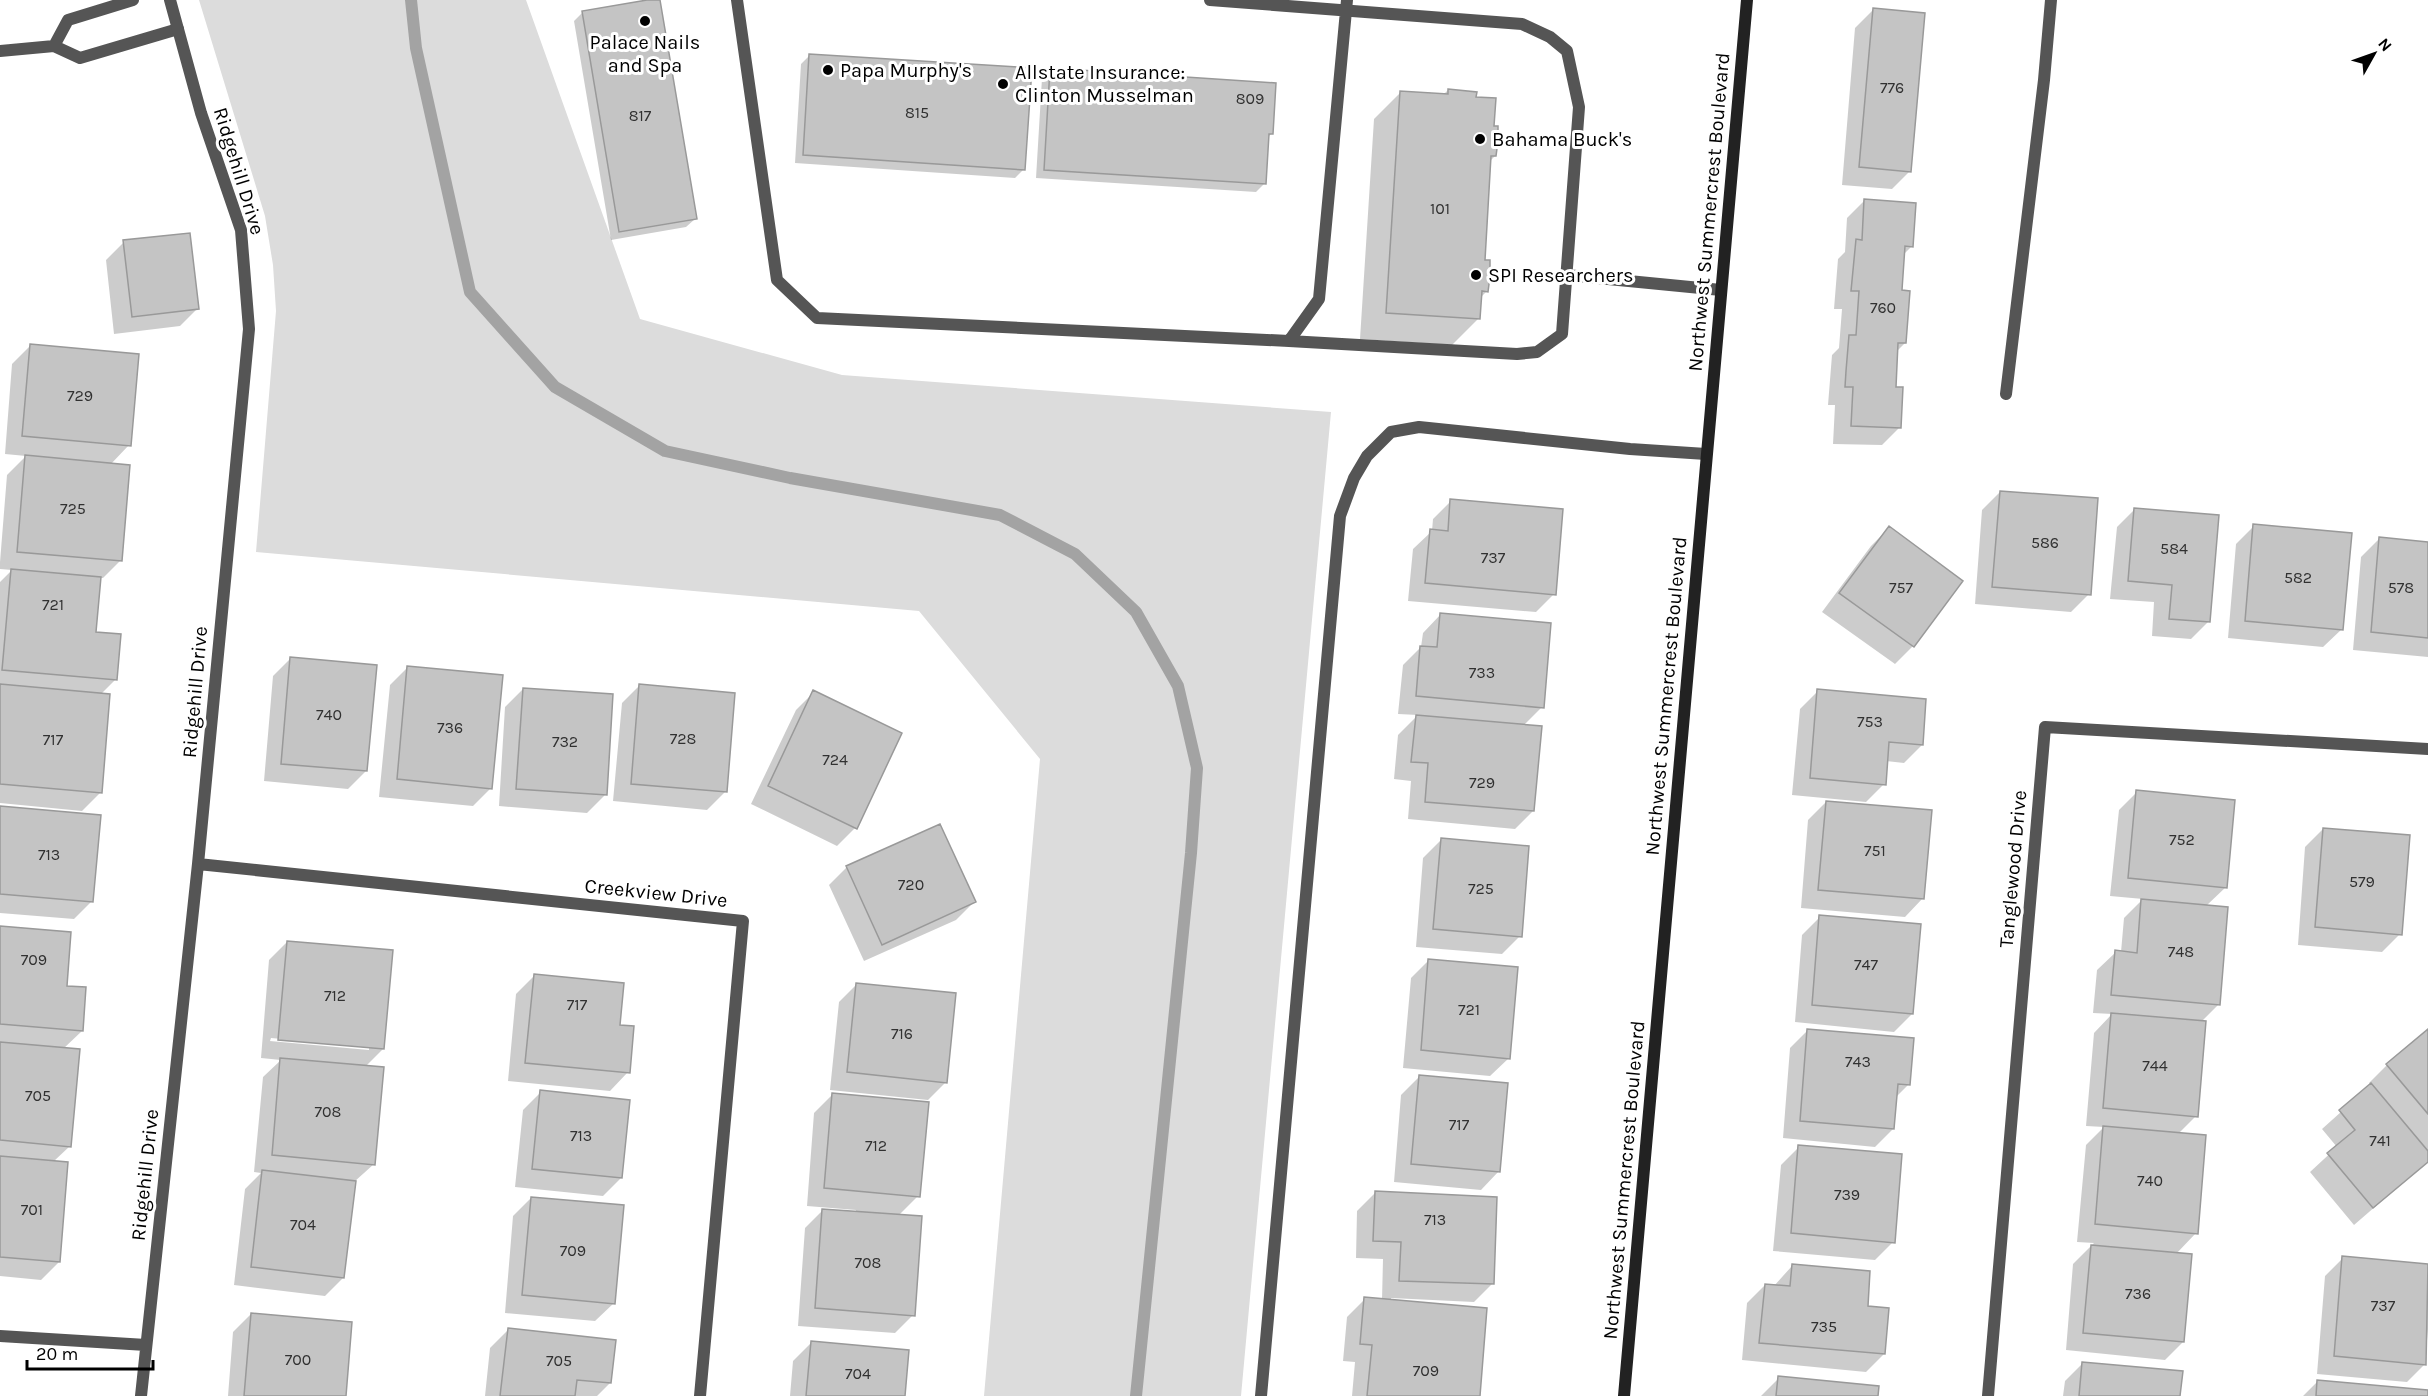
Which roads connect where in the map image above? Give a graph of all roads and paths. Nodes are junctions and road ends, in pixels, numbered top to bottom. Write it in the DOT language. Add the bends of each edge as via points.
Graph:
graph roads {
  1 [pos="133,0"];
  2 [pos="170,0"];
  3 [pos="737,0"];
  4 [pos="1210,0"];
  5 [pos="1747,0"];
  6 [pos="2051,0"];
  7 [pos="1347,5"];
  8 [pos="178,29"];
  9 [pos="54,46"];
  10 [pos="0,51"];
  11 [pos="1567,275"];
  12 [pos="1721,290"];
  13 [pos="1289,341"];
  14 [pos="2006,394"];
  15 [pos="1706,454"];
  16 [pos="2428,749"];
  17 [pos="198,864"];
  18 [pos="0,1336"];
  19 [pos="146,1345"];
  20 [pos="141,1396"];
  21 [pos="700,1396"];
  22 [pos="1261,1396"];
  23 [pos="1624,1396"];
  24 [pos="1988,1396"];
  1 -- 9 [label="street" via="68,20"];
  2 -- 8 [label="street, Ridgehill Drive"];
  3 -- 13 [label="street" via="777,280 817,318"];
  4 -- 7 [label="street"];
  5 -- 12 [label="street, Northwest Summercrest Boulevard"];
  6 -- 14 [label="street"];
  7 -- 11 [label="street" via="1522,24 1550,37 1567,51 1579,107"];
  7 -- 13 [label="street" via="1319,299"];
  8 -- 9 [label="street" via="80,58"];
  8 -- 17 [label="street, Ridgehill Drive" via="201,113 241,230 249,329"];
  9 -- 10 [label="street"];
  11 -- 12 [label="street"];
  11 -- 13 [label="street" via="1562,334 1537,351 1517,354"];
  12 -- 15 [label="street, Northwest Summercrest Boulevard"];
  15 -- 22 [label="street" via="1419,427 1391,432 1354,478 1340,516"];
  15 -- 23 [label="street, Northwest Summercrest Boulevard"];
  16 -- 24 [label="street, Tanglewood Drive" via="2045,727"];
  17 -- 19 [label="street, Ridgehill Drive"];
  17 -- 21 [label="street, Creekview Drive" via="742,921"];
  18 -- 19 [label="street"];
  19 -- 20 [label="street, Ridgehill Drive"];
}
